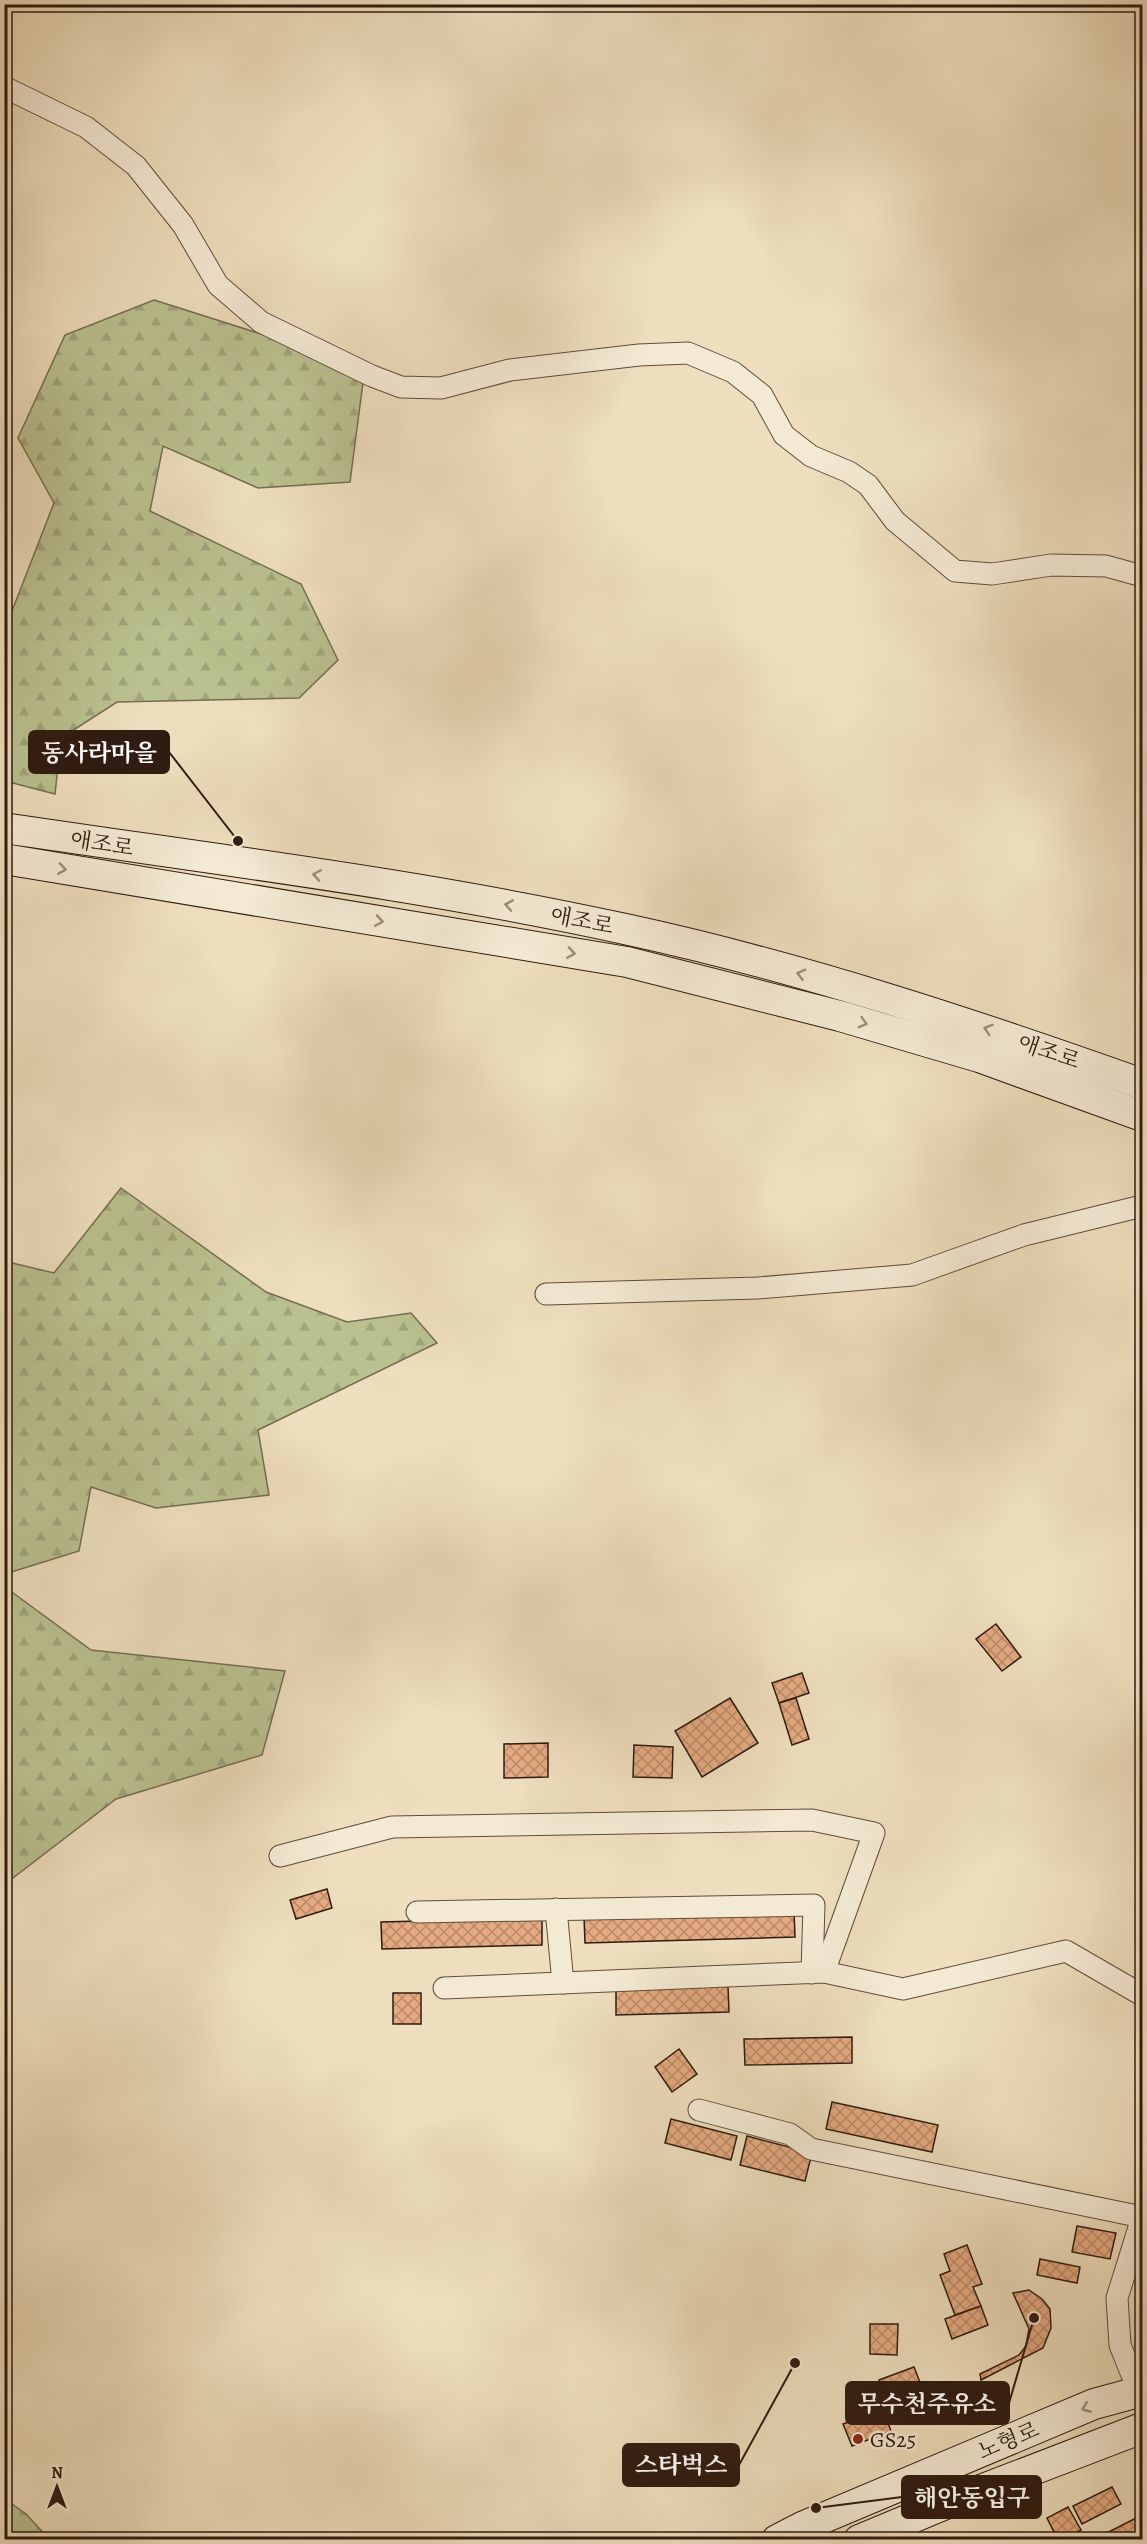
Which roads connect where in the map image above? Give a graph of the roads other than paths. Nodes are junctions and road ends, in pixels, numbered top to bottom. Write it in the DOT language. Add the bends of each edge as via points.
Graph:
graph roads {
  1 [pos="4,87"];
  2 [pos="1143,576"];
  3 [pos="4,828"];
  4 [pos="4,859"];
  5 [pos="1143,1084"];
  6 [pos="1143,1116"];
  7 [pos="1143,1206"];
  8 [pos="546,1294"];
  9 [pos="280,1856"];
  10 [pos="556,1909"];
  11 [pos="417,1912"];
  12 [pos="818,1972"];
  13 [pos="563,1983"];
  14 [pos="444,1988"];
  15 [pos="1143,1995"];
  16 [pos="699,2110"];
  17 [pos="1143,2218"];
  18 [pos="1141,2395"];
  19 [pos="1143,2428"];
  20 [pos="777,2540"];
  21 [pos="860,2540"];
  1 -- 2 [label="street" via="86,127 136,166 183,225 218,285 261,322 372,375 401,387 441,388 510,370 688,353 733,372 762,394 784,435 811,456 868,485 895,521 956,571 992,574 1051,565 1106,566"];
  5 -- 3 [label="street, 애조로, one-way" via="990,1030 881,997 628,929 512,906"];
  4 -- 6 [label="street, 애조로, one-way" via="627,962 862,1022 979,1057"];
  7 -- 8 [label="street" via="1024,1236 912,1275 758,1288"];
  9 -- 12 [label="street" via="392,1827 812,1820 874,1833"];
  10 -- 11 [label="street"];
  10 -- 12 [label="street" via="814,1905"];
  10 -- 13 [label="street"];
  12 -- 13 [label="street"];
  12 -- 15 [label="street" via="903,1989 1066,1951"];
  13 -- 14 [label="street"];
  16 -- 17 [label="street" via="790,2134 811,2149"];
  17 -- 18 [label="street" via="1117,2298 1120,2345"];
  18 -- 20 [label="street, 노형로, one-way" via="1094,2404"];
  19 -- 21 [label="street, 노형로"];
}
